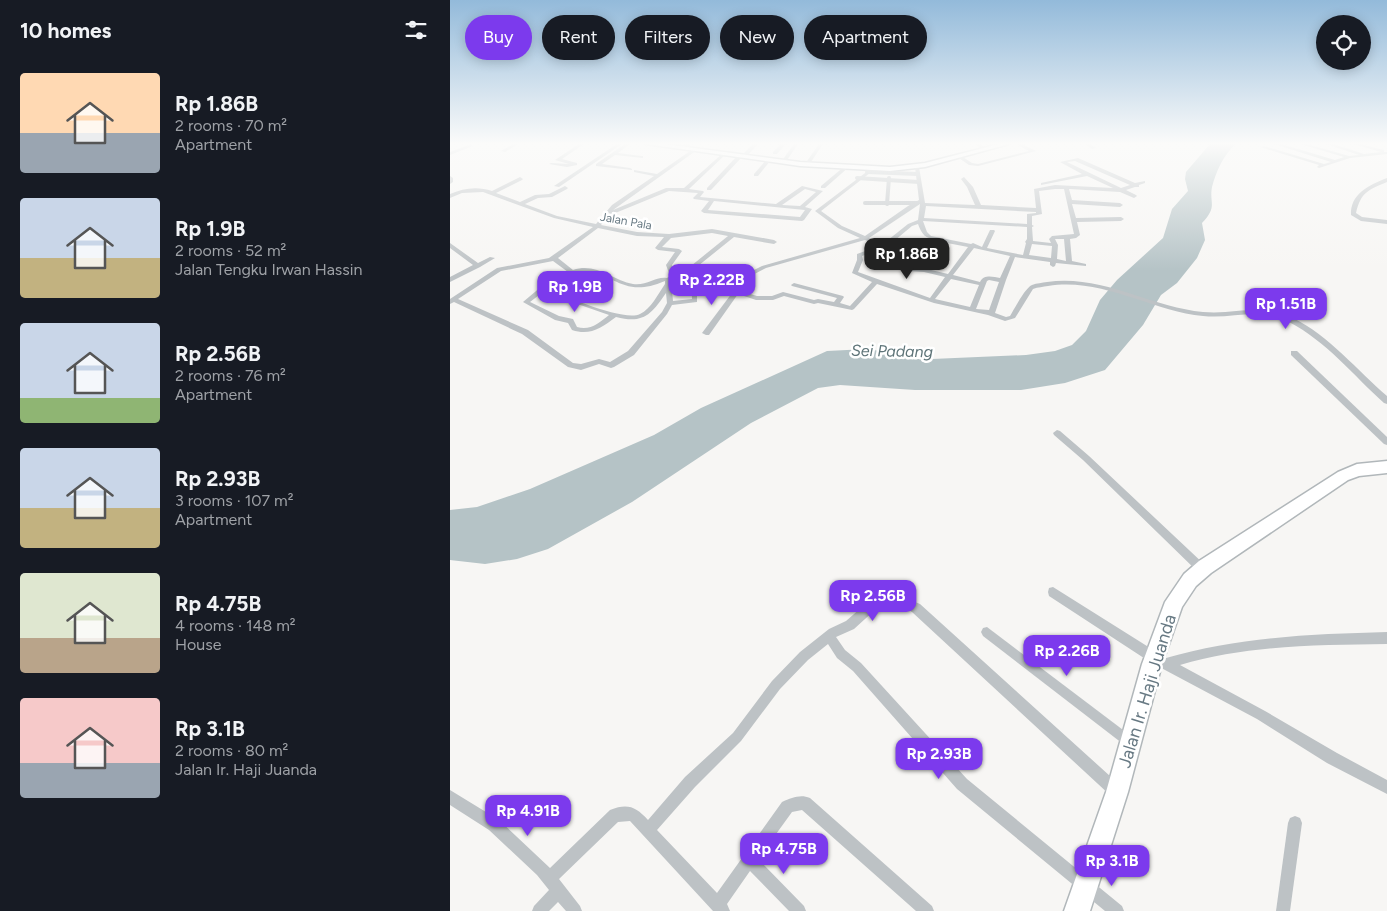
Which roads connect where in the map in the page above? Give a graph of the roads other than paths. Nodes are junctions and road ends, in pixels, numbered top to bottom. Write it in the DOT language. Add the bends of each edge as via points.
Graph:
graph roads {
  1 [pos="505,187"];
  2 [pos="558,187"];
  3 [pos="642,187"];
  4 [pos="690,187"];
  5 [pos="711,187"];
  6 [pos="847,187"];
  7 [pos="888,187"];
  8 [pos="919,187"];
  9 [pos="970,187"];
  10 [pos="1114,187"];
  11 [pos="1134,187"];
  12 [pos="1373,187"];
  13 [pos="1066,188"];
  14 [pos="709,189"];
  15 [pos="686,190"];
  16 [pos="1121,190"];
  17 [pos="492,193"];
  18 [pos="450,196"];
  19 [pos="1134,196"];
  20 [pos="712,200"];
  21 [pos="1070,202"];
  22 [pos="865,203"];
  23 [pos="920,203"];
  24 [pos="520,204"];
  25 [pos="887,204"];
  26 [pos="778,205"];
  27 [pos="1120,205"];
  28 [pos="802,206"];
  29 [pos="979,208"];
  30 [pos="1039,211"];
  31 [pos="607,215"];
  32 [pos="1121,219"];
  33 [pos="920,220"];
  34 [pos="1074,220"];
  35 [pos="1387,222"];
  36 [pos="597,226"];
  37 [pos="1031,226"];
  38 [pos="992,231"];
  39 [pos="732,234"];
  40 [pos="669,236"];
  41 [pos="1068,237"];
  42 [pos="865,238"];
  43 [pos="941,239"];
  44 [pos="774,242"];
  45 [pos="1028,242"];
  46 [pos="973,245"];
  47 [pos="1056,245"];
  48 [pos="450,246"];
  49 [pos="887,247"];
  50 [pos="984,248"];
  51 [pos="872,251"];
  52 [pos="1013,255"];
  53 [pos="1026,256"];
  54 [pos="492,258"];
  55 [pos="554,258"];
  56 [pos="1053,263"];
  57 [pos="1069,263"];
  58 [pos="1084,265"];
  59 [pos="478,266"];
  60 [pos="924,270"];
  61 [pos="468,271"];
  62 [pos="572,272"];
  63 [pos="694,276"];
  64 [pos="948,276"];
  65 [pos="681,277"];
  66 [pos="670,281"];
  67 [pos="876,281"];
  68 [pos="1002,281"];
  69 [pos="450,282"];
  70 [pos="794,284"];
  71 [pos="981,284"];
  72 [pos="543,290"];
  73 [pos="736,292"];
  74 [pos="824,292"];
  75 [pos="932,299"];
  76 [pos="818,300"];
  77 [pos="452,301"];
  78 [pos="670,303"];
  79 [pos="835,305"];
  80 [pos="972,310"];
  81 [pos="990,313"];
  82 [pos="614,315"];
  83 [pos="706,333"];
  84 [pos="1294,353"];
  85 [pos="1387,402"];
  86 [pos="1057,433"];
  87 [pos="1387,442"];
  88 [pos="1387,467"];
  89 [pos="1202,569"];
  90 [pos="1053,592"];
  91 [pos="987,632"];
  92 [pos="830,636"];
  93 [pos="1387,638"];
  94 [pos="1160,661"];
  95 [pos="1132,743"];
  96 [pos="1387,787"];
  97 [pos="1117,792"];
  98 [pos="450,797"];
  99 [pos="1295,823"];
  100 [pos="648,830"];
  101 [pos="749,860"];
  102 [pos="549,879"];
  103 [pos="1087,886"];
  104 [pos="559,891"];
  105 [pos="720,908"];
  106 [pos="539,911"];
  107 [pos="575,911"];
  108 [pos="799,911"];
  109 [pos="927,911"];
  110 [pos="1077,911"];
  111 [pos="1117,911"];
  112 [pos="1283,911"];
  1 -- 17 [label="street"];
  2 -- 24 [label="street" via="565,188 550,196 537,196"];
  3 -- 31 [label="street"];
  4 -- 15 [label="street"];
  5 -- 14 [label="street"];
  6 -- 42 [label="street" via="818,211 835,224"];
  7 -- 25 [label="street"];
  8 -- 23 [label="street"];
  9 -- 29 [label="street"];
  10 -- 16 [label="street"];
  11 -- 16 [label="street"];
  12 -- 35 [label="street" via="1356,198 1353,214 1361,219"];
  13 -- 16 [label="street"];
  13 -- 21 [label="street"];
  13 -- 30 [label="street" via="1036,190"];
  15 -- 20 [label="street" via="700,192 696,198"];
  15 -- 31 [label="street" via="668,189"];
  16 -- 19 [label="street"];
  17 -- 18 [label="street, Jalan Pala" via="475,189"];
  17 -- 24 [label="street, Jalan Pala"];
  20 -- 26 [label="street"];
  20 -- 28 [label="street" via="704,211 802,219 809,208"];
  21 -- 27 [label="street"];
  21 -- 34 [label="street"];
  22 -- 25 [label="street"];
  23 -- 25 [label="street"];
  23 -- 29 [label="street"];
  23 -- 33 [label="street"];
  23 -- 42 [label="street"];
  24 -- 36 [label="street, Jalan Pala" via="556,217"];
  26 -- 28 [label="street"];
  26 -- 28 [label="street" via="804,187 820,191"];
  29 -- 30 [label="street"];
  30 -- 37 [label="street" via="1038,215 1030,215"];
  31 -- 36 [label="street"];
  32 -- 34 [label="street"];
  33 -- 37 [label="street"];
  33 -- 43 [label="street" via="924,234"];
  33 -- 49 [label="street"];
  34 -- 41 [label="street" via="1077,235"];
  36 -- 40 [label="street, Jalan Pala"];
  36 -- 55 [label="street"];
  37 -- 45 [label="street"];
  38 -- 50 [label="street"];
  39 -- 40 [label="street, Jalan Pala" via="706,231"];
  39 -- 44 [label="street, Jalan Pala"];
  39 -- 65 [label="street"];
  40 -- 66 [label="street" via="658,248 679,251 669,265"];
  41 -- 47 [label="street" via="1054,238"];
  41 -- 57 [label="street"];
  42 -- 49 [label="street"];
  42 -- 63 [label="street" via="764,267 745,277 735,278 703,270"];
  43 -- 46 [label="street"];
  43 -- 60 [label="street" via="925,261"];
  45 -- 47 [label="street"];
  45 -- 53 [label="street"];
  46 -- 50 [label="street"];
  46 -- 64 [label="street"];
  47 -- 56 [label="street"];
  48 -- 59 [label="street"];
  49 -- 51 [label="street"];
  50 -- 52 [label="street"];
  51 -- 60 [label="street" via="911,270"];
  51 -- 67 [label="street" via="859,255 854,271"];
  52 -- 53 [label="street"];
  52 -- 68 [label="street"];
  53 -- 56 [label="street"];
  54 -- 59 [label="street"];
  55 -- 62 [label="street"];
  55 -- 77 [label="street" via="499,268"];
  56 -- 57 [label="street"];
  57 -- 58 [label="street"];
  59 -- 61 [label="street"];
  60 -- 64 [label="street"];
  61 -- 69 [label="street"];
  62 -- 66 [label="street" via="587,270 632,286 650,286 664,279"];
  62 -- 72 [label="street"];
  63 -- 65 [label="street"];
  63 -- 73 [label="street" via="729,282 729,288"];
  63 -- 78 [label="street" via="695,301"];
  64 -- 71 [label="street"];
  64 -- 75 [label="street"];
  65 -- 66 [label="street"];
  66 -- 78 [label="street"];
  66 -- 82 [label="street" via="643,316 634,319"];
  67 -- 75 [label="street"];
  67 -- 79 [label="street" via="852,308"];
  68 -- 71 [label="street" via="988,278"];
  68 -- 81 [label="street" via="1004,283"];
  70 -- 74 [label="street"];
  71 -- 80 [label="street"];
  72 -- 82 [label="street"];
  72 -- 82 [label="street" via="526,303 571,322 577,330 593,330"];
  73 -- 76 [label="street" via="756,298 783,294 814,302"];
  73 -- 83 [label="street"];
  74 -- 76 [label="street"];
  74 -- 79 [label="street" via="841,297"];
  75 -- 80 [label="street"];
  76 -- 79 [label="street"];
  77 -- 78 [label="street" via="525,332 576,367 599,361 616,364 648,336"];
  80 -- 81 [label="street"];
  81 -- 85 [label="street" via="1013,317 1031,288 1038,285 1089,283 1168,308 1204,314 1264,310 1291,320 1311,333"];
  84 -- 87 [label="street"];
  86 -- 89 [label="street"];
  88 -- 89 [label="main road, Jalan Ir. Haji Juanda" via="1357,470 1343,476"];
  89 -- 94 [label="main road, Jalan Ir. Haji Juanda" via="1174,602"];
  90 -- 94 [label="street"];
  91 -- 95 [label="street"];
  92 -- 97 [label="street" via="850,625 874,604 908,604 916,608"];
  92 -- 100 [label="street" via="804,656 776,685 737,738 690,782"];
  92 -- 103 [label="street" via="842,654 962,784"];
  93 -- 94 [label="street" via="1298,640"];
  94 -- 95 [label="main road, Jalan Ir. Haji Juanda"];
  94 -- 96 [label="street"];
  95 -- 97 [label="main road, Jalan Ir. Haji Juanda"];
  97 -- 103 [label="main road, Jalan Ir. Haji Juanda"];
  98 -- 102 [label="street" via="494,825"];
  99 -- 112 [label="street"];
  100 -- 102 [label="street" via="632,814 615,815"];
  100 -- 105 [label="street"];
  101 -- 105 [label="street"];
  101 -- 108 [label="street"];
  101 -- 109 [label="street" via="787,807 797,802 805,803"];
  102 -- 104 [label="street"];
  103 -- 110 [label="main road, Jalan Ir. Haji Juanda"];
  103 -- 111 [label="street"];
  104 -- 106 [label="street"];
  104 -- 107 [label="street"];
}
